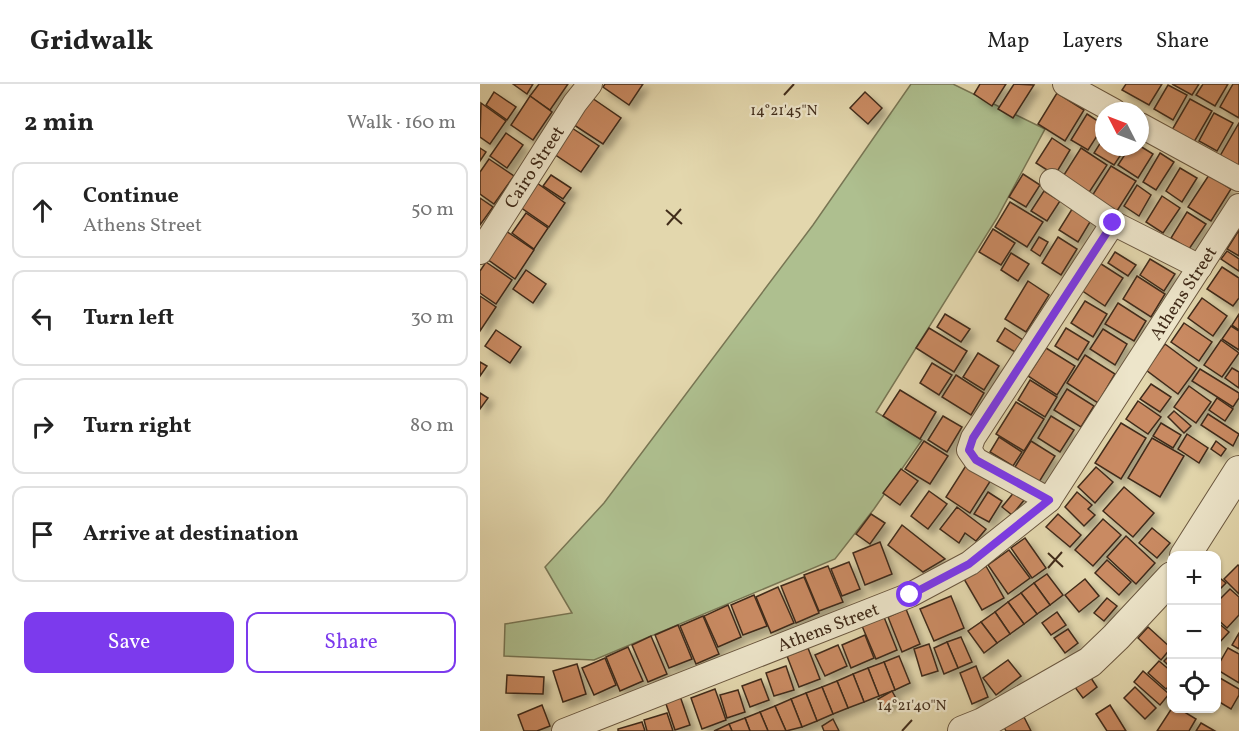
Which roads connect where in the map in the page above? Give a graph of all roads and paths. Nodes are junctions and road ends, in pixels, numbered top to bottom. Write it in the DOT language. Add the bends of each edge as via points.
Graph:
graph roads {
  1 [pos="590,84"];
  2 [pos="1065,84"];
  3 [pos="1098,102"];
  4 [pos="1149,130"];
  5 [pos="1239,179"];
  6 [pos="1052,181"];
  7 [pos="1239,206"];
  8 [pos="1113,223"];
  9 [pos="480,252"];
  10 [pos="1200,267"];
  11 [pos="1239,471"];
  12 [pos="1049,500"];
  13 [pos="1188,551"];
  14 [pos="1167,582"];
  15 [pos="564,731"];
  16 [pos="963,731"];
  1 -- 9 [label="street, Cairo Street"];
  2 -- 3 [label="street"];
  4 -- 5 [label="street"];
  6 -- 8 [label="street"];
  7 -- 10 [label="street, Athens Street"];
  8 -- 10 [label="street"];
  8 -- 12 [label="street" via="973,438 969,450 976,460"];
  10 -- 12 [label="street, Athens Street"];
  11 -- 13 [label="street"];
  12 -- 15 [label="street, Athens Street" via="969,564 910,595"];
  14 -- 16 [label="street" via="1090,662"];
}
